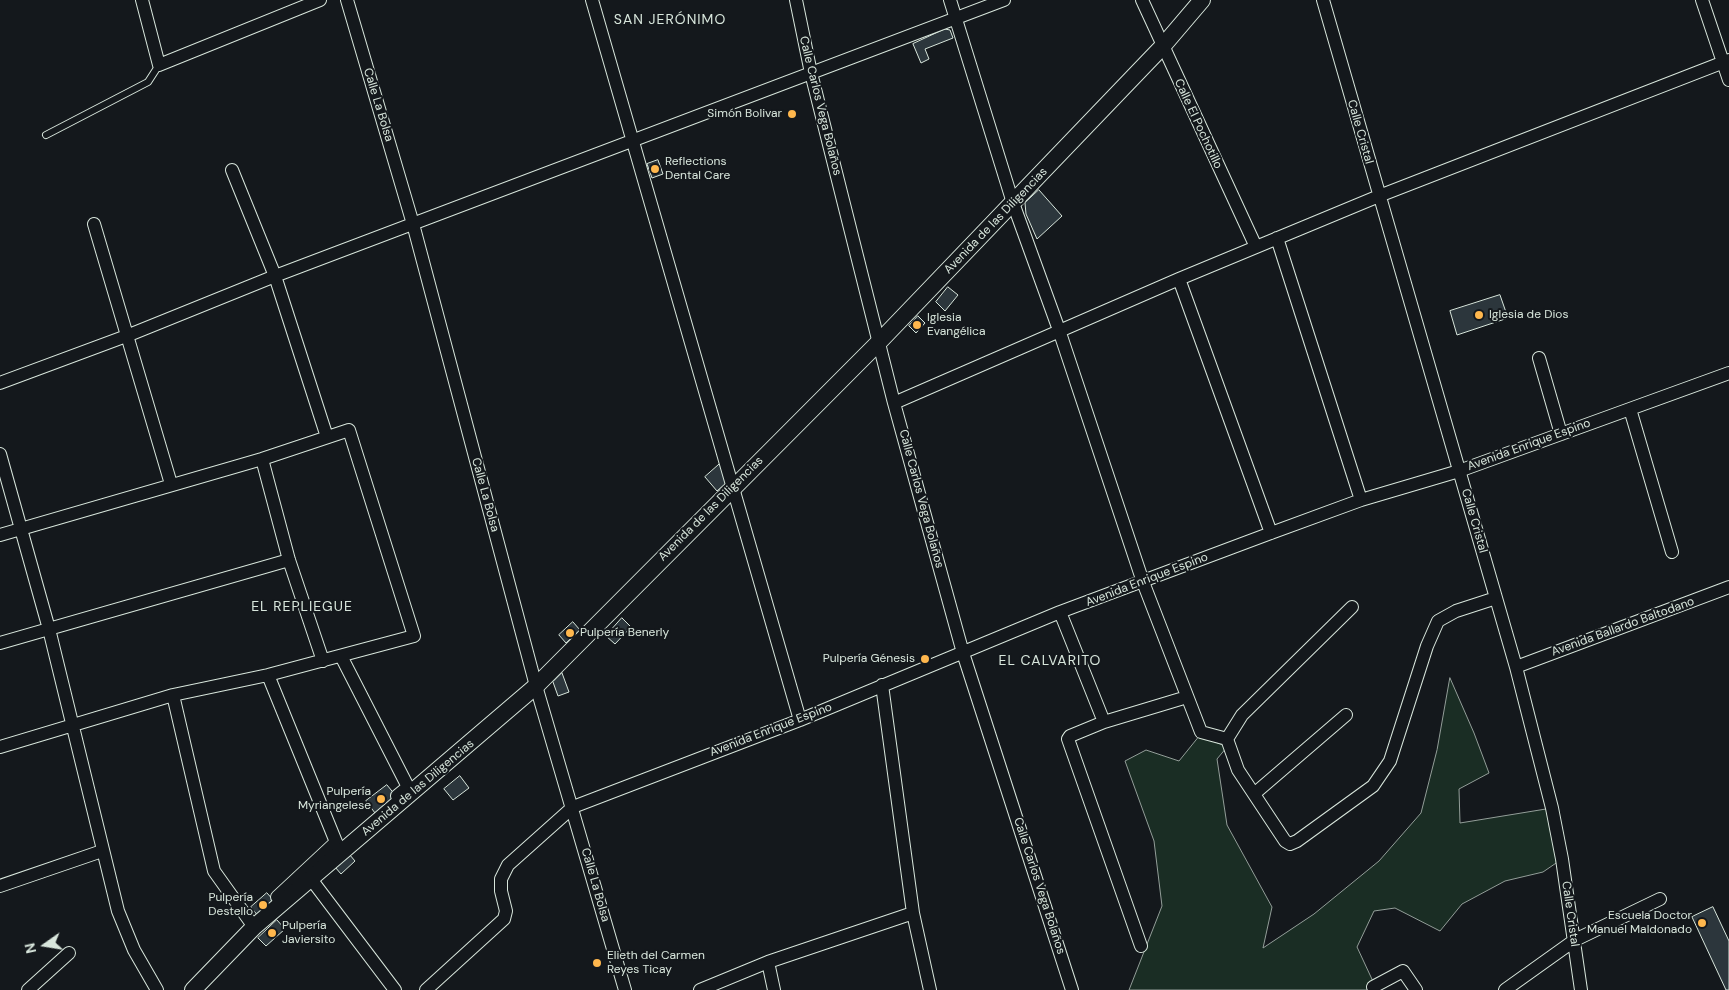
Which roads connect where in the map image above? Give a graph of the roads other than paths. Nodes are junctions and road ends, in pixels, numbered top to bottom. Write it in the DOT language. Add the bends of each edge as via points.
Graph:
graph roads {
  1 [pos="142,0"];
  2 [pos="320,0"];
  3 [pos="347,0"];
  4 [pos="592,0"];
  5 [pos="796,0"];
  6 [pos="950,0"];
  7 [pos="1004,0"];
  8 [pos="1142,0"];
  9 [pos="1202,0"];
  10 [pos="1323,0"];
  11 [pos="1702,0"];
  12 [pos="955,19"];
  13 [pos="1162,48"];
  14 [pos="1726,61"];
  15 [pos="159,65"];
  16 [pos="811,73"];
  17 [pos="1729,80"];
  18 [pos="46,135"];
  19 [pos="634,142"];
  20 [pos="232,170"];
  21 [pos="1379,196"];
  22 [pos="1014,203"];
  23 [pos="94,224"];
  24 [pos="413,224"];
  25 [pos="1277,238"];
  26 [pos="1256,247"];
  27 [pos="275,276"];
  28 [pos="1179,279"];
  29 [pos="1059,330"];
  30 [pos="129,335"];
  31 [pos="879,342"];
  32 [pos="1540,358"];
  33 [pos="1729,373"];
  34 [pos="0,383"];
  35 [pos="894,403"];
  36 [pos="1630,408"];
  37 [pos="1561,434"];
  38 [pos="327,437"];
  39 [pos="0,454"];
  40 [pos="262,459"];
  41 [pos="1459,471"];
  42 [pos="171,484"];
  43 [pos="734,487"];
  44 [pos="1361,500"];
  45 [pos="22,528"];
  46 [pos="1271,533"];
  47 [pos="0,535"];
  48 [pos="1672,552"];
  49 [pos="290,560"];
  50 [pos="1143,582"];
  51 [pos="1729,587"];
  52 [pos="1496,598"];
  53 [pos="1352,608"];
  54 [pos="1060,612"];
  55 [pos="49,629"];
  56 [pos="0,643"];
  57 [pos="963,653"];
  58 [pos="341,656"];
  59 [pos="323,661"];
  60 [pos="1516,667"];
  61 [pos="268,675"];
  62 [pos="882,685"];
  63 [pos="536,686"];
  64 [pos="173,695"];
  65 [pos="1187,697"];
  66 [pos="1346,715"];
  67 [pos="800,720"];
  68 [pos="1104,722"];
  69 [pos="72,724"];
  70 [pos="1227,740"];
  71 [pos="0,747"];
  72 [pos="1254,794"];
  73 [pos="573,807"];
  74 [pos="355,831"];
  75 [pos="339,847"];
  76 [pos="102,851"];
  77 [pos="311,879"];
  78 [pos="0,886"];
  79 [pos="277,897"];
  80 [pos="1660,899"];
  81 [pos="914,913"];
  82 [pos="254,927"];
  83 [pos="1574,940"];
  84 [pos="1141,946"];
  85 [pos="69,953"];
  86 [pos="768,962"];
  87 [pos="1373,987"];
  88 [pos="28,990"];
  89 [pos="157,990"];
  90 [pos="193,990"];
  91 [pos="395,990"];
  92 [pos="426,990"];
  93 [pos="626,990"];
  94 [pos="700,990"];
  95 [pos="774,990"];
  96 [pos="930,990"];
  97 [pos="1072,990"];
  98 [pos="1416,990"];
  99 [pos="1505,990"];
  100 [pos="1581,990"];
  1 -- 15 [label="street"];
  2 -- 15 [label="street"];
  3 -- 24 [label="street, Calle La Bolsa"];
  4 -- 19 [label="street"];
  5 -- 16 [label="street, Calle Carlos Vega Bolaños"];
  6 -- 12 [label="street"];
  7 -- 12 [label="street"];
  8 -- 13 [label="street, Calle El Pochotillo"];
  9 -- 13 [label="street, Avenida de las Diligencias"];
  10 -- 21 [label="street, Calle Cristal"];
  11 -- 14 [label="street"];
  12 -- 16 [label="street"];
  12 -- 22 [label="street"];
  13 -- 22 [label="street, Avenida de las Diligencias"];
  13 -- 26 [label="street, Calle El Pochotillo"];
  14 -- 17 [label="street"];
  14 -- 21 [label="street"];
  15 -- 18 [label="lane" via="148,82"];
  16 -- 19 [label="street"];
  16 -- 31 [label="street, Calle Carlos Vega Bolaños"];
  19 -- 24 [label="street"];
  19 -- 43 [label="street"];
  20 -- 27 [label="street"];
  21 -- 25 [label="street"];
  21 -- 41 [label="street, Calle Cristal"];
  22 -- 29 [label="street"];
  22 -- 31 [label="street, Avenida de las Diligencias"];
  23 -- 30 [label="street"];
  24 -- 27 [label="street"];
  24 -- 63 [label="street, Calle La Bolsa"];
  25 -- 26 [label="street"];
  25 -- 44 [label="street"];
  26 -- 28 [label="street"];
  27 -- 30 [label="street"];
  27 -- 38 [label="street"];
  28 -- 29 [label="street"];
  28 -- 46 [label="street"];
  29 -- 35 [label="street"];
  29 -- 50 [label="street"];
  30 -- 34 [label="street"];
  30 -- 42 [label="street"];
  31 -- 35 [label="street, Calle Carlos Vega Bolaños"];
  31 -- 43 [label="street, Avenida de las Diligencias"];
  32 -- 37 [label="street"];
  33 -- 36 [label="street, Avenida Enrique Espino"];
  35 -- 57 [label="street, Calle Carlos Vega Bolaños"];
  36 -- 37 [label="street, Avenida Enrique Espino"];
  36 -- 48 [label="street"];
  37 -- 41 [label="street, Avenida Enrique Espino"];
  38 -- 40 [label="street"];
  38 -- 58 [label="street" via="349,430 414,636"];
  39 -- 45 [label="street"];
  40 -- 42 [label="street"];
  40 -- 49 [label="street"];
  41 -- 44 [label="street, Avenida Enrique Espino"];
  41 -- 52 [label="street, Calle Cristal"];
  42 -- 45 [label="street"];
  43 -- 63 [label="street, Avenida de las Diligencias"];
  43 -- 67 [label="street"];
  44 -- 46 [label="street, Avenida Enrique Espino"];
  45 -- 47 [label="street"];
  45 -- 55 [label="street"];
  46 -- 50 [label="street, Avenida Enrique Espino"];
  49 -- 55 [label="street"];
  49 -- 59 [label="street"];
  50 -- 54 [label="street, Avenida Enrique Espino"];
  50 -- 65 [label="street"];
  51 -- 60 [label="street, Avenida Ballardo Baltodano"];
  52 -- 60 [label="street, Calle Cristal"];
  52 -- 72 [label="street" via="1438,620 1390,761 1373,786 1290,844"];
  53 -- 70 [label="street" via="1242,715"];
  54 -- 57 [label="street, Avenida Enrique Espino"];
  54 -- 68 [label="street"];
  55 -- 56 [label="street"];
  55 -- 69 [label="street"];
  57 -- 62 [label="street, Avenida Enrique Espino"];
  57 -- 97 [label="street, Calle Carlos Vega Bolaños"];
  58 -- 59 [label="street"];
  58 -- 74 [label="street" via="408,787"];
  59 -- 61 [label="street"];
  60 -- 83 [label="street, Calle Cristal" via="1552,808"];
  61 -- 64 [label="street"];
  61 -- 75 [label="street"];
  62 -- 67 [label="street, Avenida Enrique Espino"];
  62 -- 81 [label="street"];
  63 -- 73 [label="street, Calle La Bolsa"];
  63 -- 75 [label="street, Avenida de las Diligencias"];
  64 -- 69 [label="street"];
  64 -- 82 [label="street" via="214,871"];
  65 -- 68 [label="street"];
  65 -- 70 [label="street" via="1201,732"];
  66 -- 72 [label="street"];
  67 -- 73 [label="street, Avenida Enrique Espino"];
  68 -- 84 [label="street" via="1070,736 1068,742"];
  69 -- 71 [label="street"];
  69 -- 76 [label="street"];
  70 -- 72 [label="street" via="1238,770"];
  73 -- 92 [label="street" via="508,865 501,879 506,911 504,919"];
  73 -- 93 [label="street, Calle La Bolsa"];
  75 -- 77 [label="street, Avenida de las Diligencias"];
  75 -- 79 [label="street"];
  76 -- 78 [label="street"];
  76 -- 89 [label="street" via="118,911 134,950"];
  77 -- 82 [label="street, Avenida de las Diligencias"];
  77 -- 91 [label="street"];
  80 -- 83 [label="street"];
  81 -- 86 [label="street"];
  81 -- 96 [label="street"];
  82 -- 90 [label="street, Avenida de las Diligencias"];
  83 -- 99 [label="street"];
  83 -- 100 [label="street, Calle Cristal"];
  85 -- 88 [label="street"];
  86 -- 94 [label="street"];
  86 -- 95 [label="street"];
  87 -- 98 [label="street" via="1403,971"];
}
